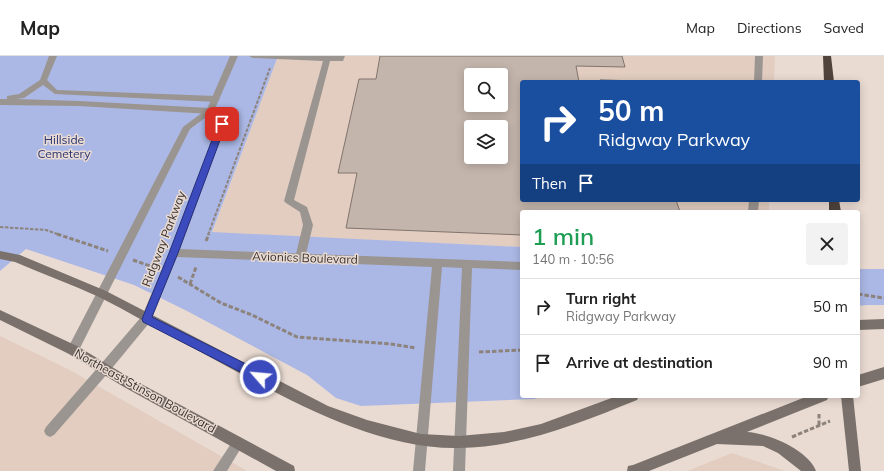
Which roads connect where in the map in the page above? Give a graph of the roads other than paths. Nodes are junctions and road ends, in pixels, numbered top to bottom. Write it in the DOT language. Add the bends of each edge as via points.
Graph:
graph roads {
  1 [pos="53,56"];
  2 [pos="234,56"];
  3 [pos="253,56"];
  4 [pos="341,56"];
  5 [pos="759,56"];
  6 [pos="827,56"];
  7 [pos="274,57"];
  8 [pos="327,59"];
  9 [pos="758,80"];
  10 [pos="829,80"];
  11 [pos="43,81"];
  12 [pos="216,99"];
  13 [pos="0,101"];
  14 [pos="210,111"];
  15 [pos="174,253"];
  16 [pos="0,255"];
  17 [pos="300,258"];
  18 [pos="437,264"];
  19 [pos="466,265"];
  20 [pos="520,266"];
  21 [pos="102,294"];
  22 [pos="0,315"];
  23 [pos="146,319"];
  24 [pos="884,324"];
  25 [pos="860,325"];
  26 [pos="73,350"];
  27 [pos="104,369"];
  28 [pos="884,373"];
  29 [pos="860,381"];
  30 [pos="628,398"];
  31 [pos="818,398"];
  32 [pos="847,398"];
  33 [pos="50,431"];
  34 [pos="714,438"];
  35 [pos="421,440"];
  36 [pos="459,442"];
  37 [pos="238,443"];
  38 [pos="220,471"];
  39 [pos="289,471"];
  40 [pos="419,471"];
  41 [pos="460,471"];
  42 [pos="633,471"];
  43 [pos="810,471"];
  44 [pos="855,471"];
  1 -- 11 [label="street"];
  2 -- 12 [label="street, Ridgway Parkway"];
  3 -- 7 [label="street"];
  4 -- 8 [label="street" via="340,59"];
  5 -- 9 [label="street"];
  6 -- 10 [label="highway"];
  7 -- 8 [label="street"];
  8 -- 17 [label="street" via="289,201 304,210 308,225"];
  11 -- 12 [label="street" via="55,92"];
  11 -- 13 [label="street" via="21,96"];
  12 -- 14 [label="street, Ridgway Parkway"];
  13 -- 14 [label="street" via="48,101"];
  14 -- 15 [label="street, Ridgway Parkway" via="222,124"];
  14 -- 21 [label="street, Ridgway Parkway" via="187,127"];
  15 -- 17 [label="street, Avionics Boulevard"];
  15 -- 23 [label="street, Ridgway Parkway"];
  16 -- 21 [label="main road" via="16,258"];
  17 -- 18 [label="street, Avionics Boulevard"];
  18 -- 19 [label="street, Avionics Boulevard"];
  18 -- 35 [label="street"];
  19 -- 20 [label="street, Avionics Boulevard"];
  19 -- 36 [label="street"];
  21 -- 23 [label="main road"];
  21 -- 26 [label="street, Ridgway Parkway"];
  22 -- 26 [label="main road, Northeast Stinson Boulevard"];
  23 -- 27 [label="street, Ridgway Parkway"];
  23 -- 35 [label="main road" via="325,411"];
  24 -- 25 [label="main road"];
  26 -- 27 [label="main road, Northeast Stinson Boulevard"];
  27 -- 33 [label="street, Ridgway Parkway"];
  27 -- 37 [label="main road, Northeast Stinson Boulevard"];
  28 -- 29 [label="main road"];
  30 -- 36 [label="main road" via="541,430 504,438"];
  31 -- 34 [label="main road"];
  32 -- 44 [label="main road"];
  34 -- 42 [label="main road"];
  34 -- 43 [label="main road" via="762,440 790,454"];
  35 -- 36 [label="main road"];
  35 -- 40 [label="street"];
  36 -- 41 [label="street"];
  37 -- 38 [label="street"];
  37 -- 39 [label="main road, Northeast Stinson Boulevard"];
}
